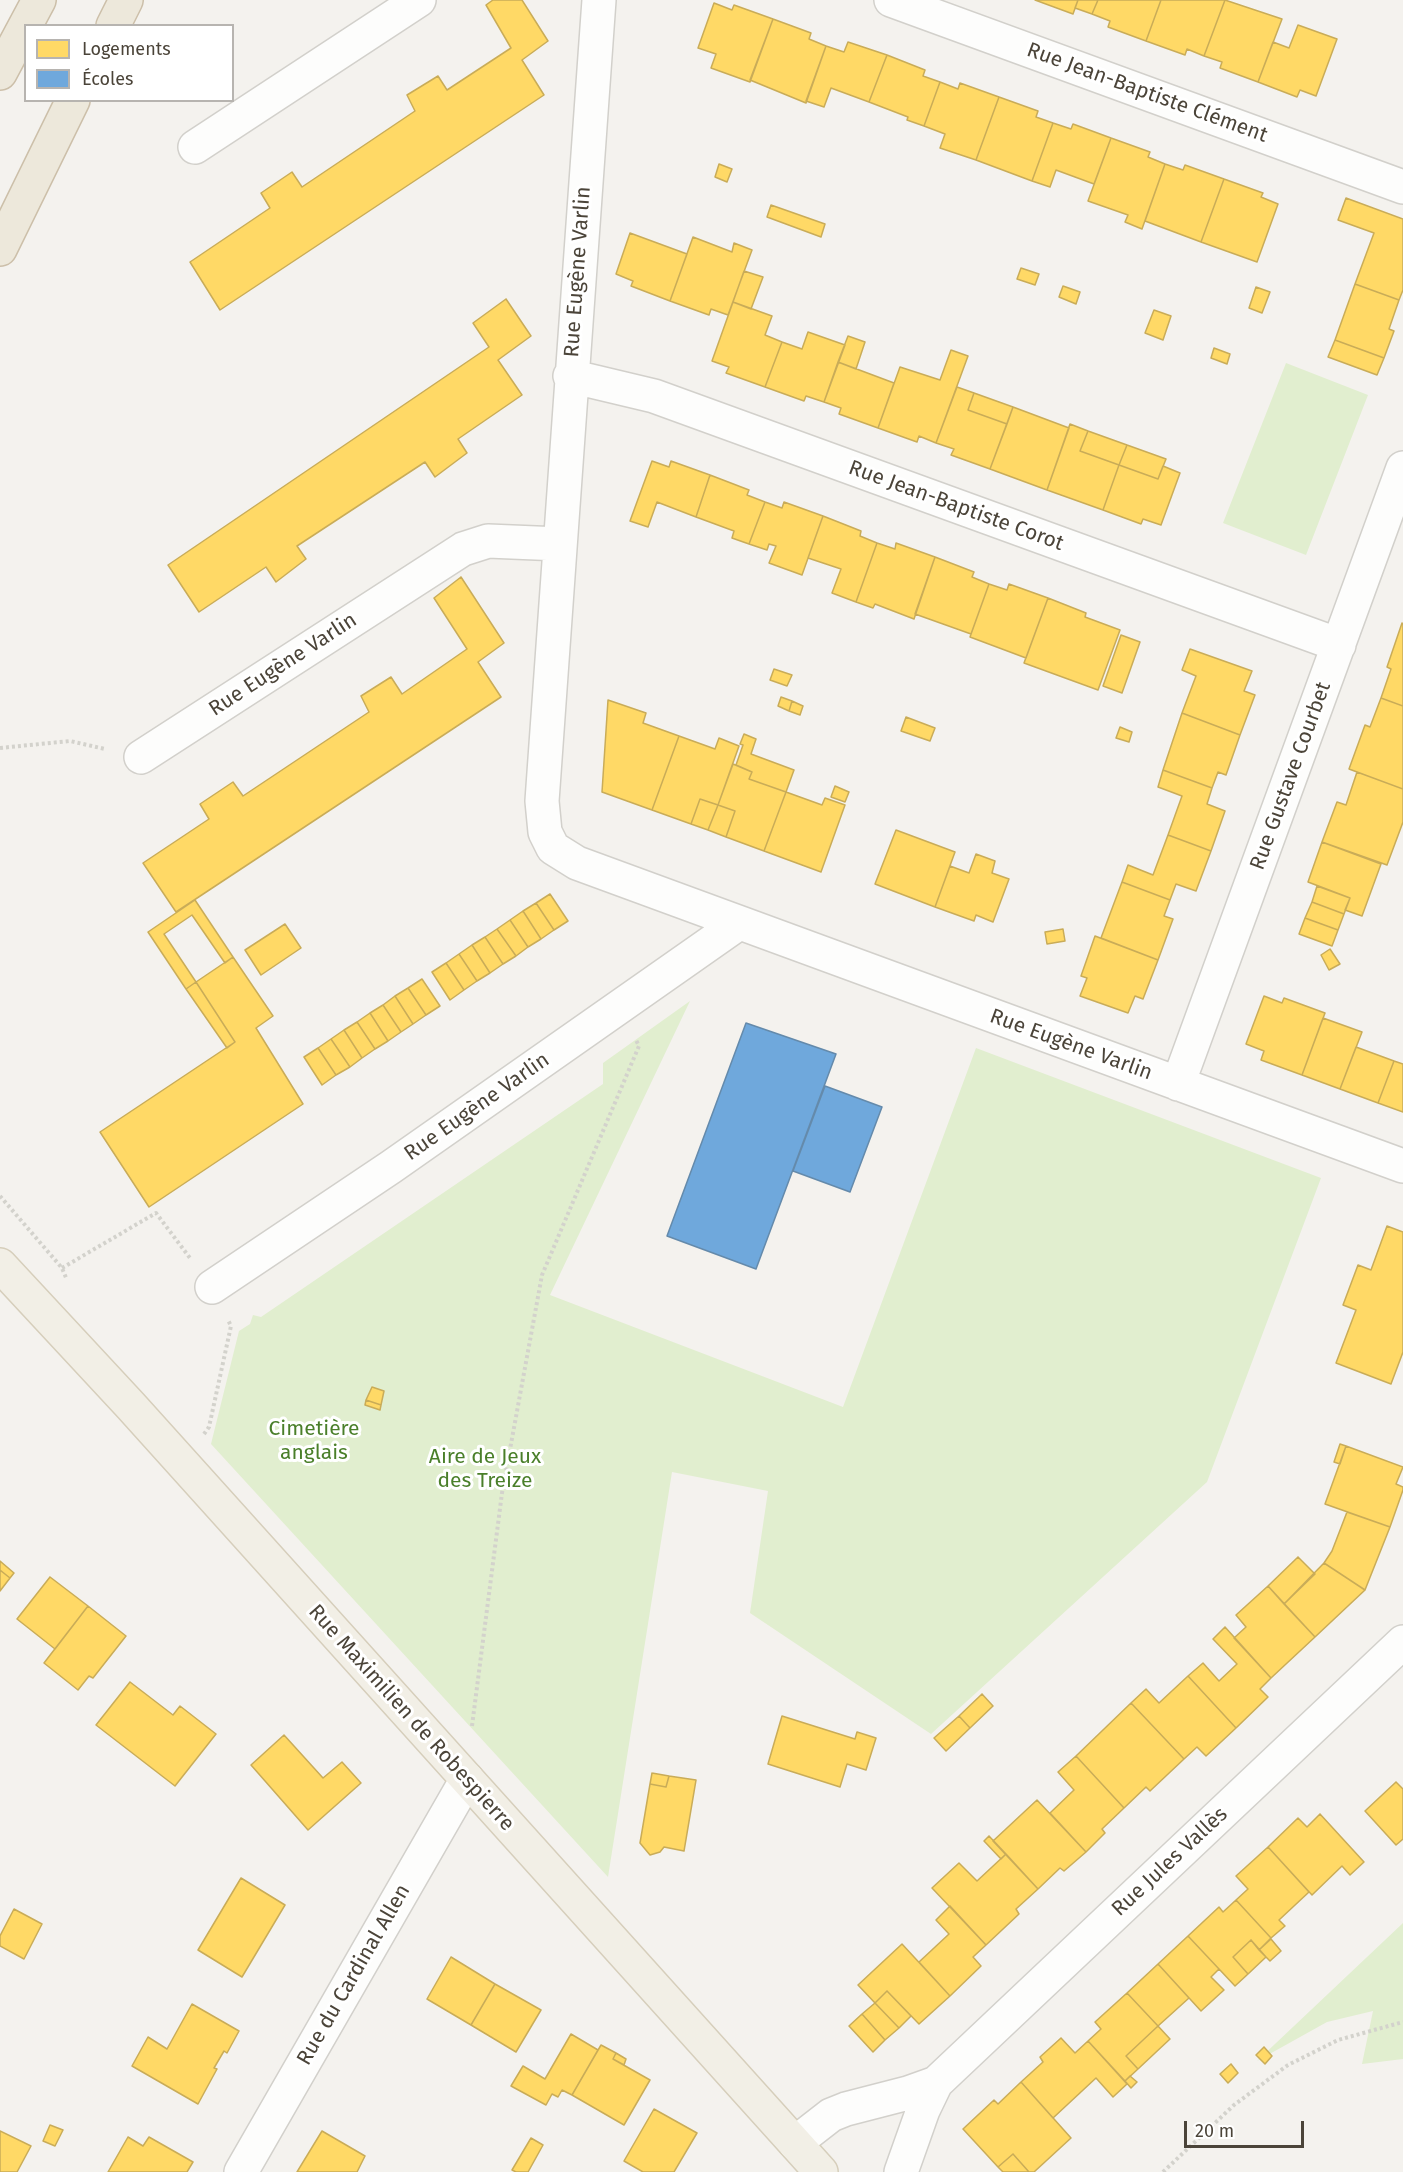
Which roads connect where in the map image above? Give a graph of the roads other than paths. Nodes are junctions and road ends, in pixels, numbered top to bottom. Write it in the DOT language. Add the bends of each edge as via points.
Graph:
graph roads {
  1 [pos="39,0"];
  2 [pos="126,0"];
  3 [pos="419,0"];
  4 [pos="599,0"];
  5 [pos="891,0"];
  6 [pos="26,24"];
  7 [pos="113,24"];
  8 [pos="24,28"];
  9 [pos="0,73"];
  10 [pos="72,102"];
  11 [pos="195,147"];
  12 [pos="1403,187"];
  13 [pos="0,249"];
  14 [pos="570,376"];
  15 [pos="1403,468"];
  16 [pos="560,544"];
  17 [pos="1339,645"];
  18 [pos="141,757"];
  19 [pos="739,923"];
  20 [pos="1178,1084"];
  21 [pos="1403,1166"];
  22 [pos="0,1265"];
  23 [pos="212,1287"];
  24 [pos="1403,1642"];
  25 [pos="466,1779"];
  26 [pos="936,2082"];
  27 [pos="795,2143"];
  28 [pos="241,2172"];
  29 [pos="821,2172"];
  30 [pos="901,2172"];
  1 -- 6 [label="highway"];
  2 -- 7 [label="highway"];
  3 -- 11 [label="street"];
  4 -- 14 [label="street, Rue Eugène Varlin"];
  5 -- 12 [label="street, Rue Jean-Baptiste Clément"];
  8 -- 9 [label="highway"];
  10 -- 13 [label="highway"];
  14 -- 16 [label="street, Rue Eugène Varlin"];
  14 -- 17 [label="street, Rue Jean-Baptiste Corot" via="654,396"];
  15 -- 17 [label="street, Rue Gustave Courbet"];
  16 -- 18 [label="street, Rue Eugène Varlin" via="488,541 463,549"];
  16 -- 19 [label="street, Rue Eugène Varlin" via="542,801 545,832 553,848 577,863"];
  17 -- 20 [label="street, Rue Gustave Courbet"];
  19 -- 20 [label="street, Rue Eugène Varlin"];
  19 -- 23 [label="street, Rue Eugène Varlin"];
  20 -- 21 [label="street, Rue Eugène Varlin"];
  22 -- 25 [label="main road, Rue Maximilien de Robespierre"];
  24 -- 26 [label="street, Rue Jules Vallès"];
  25 -- 27 [label="main road, Rue Maximilien de Robespierre"];
  25 -- 28 [label="street, Rue du Cardinal Allen"];
  26 -- 27 [label="street, Rue Jules Vallès" via="838,2112"];
  26 -- 30 [label="street, Rue Jules Vallès"];
  27 -- 29 [label="main road, Rue Maximilien de Robespierre"];
}
